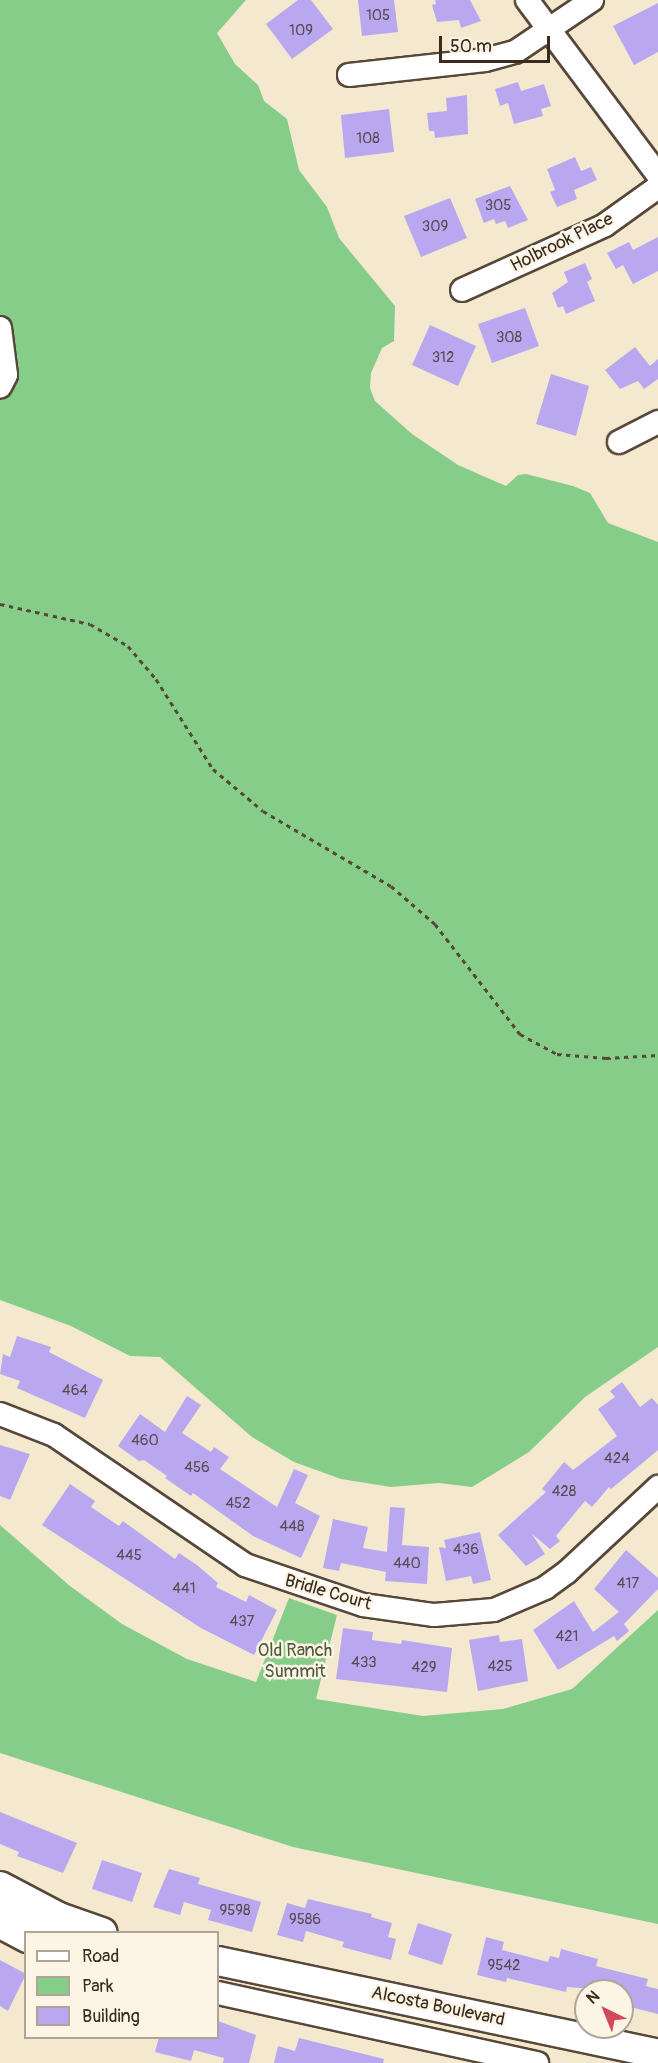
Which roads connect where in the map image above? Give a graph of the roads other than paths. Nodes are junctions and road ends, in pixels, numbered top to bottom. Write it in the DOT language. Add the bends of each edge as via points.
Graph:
graph roads {
  1 [pos="527,0"];
  2 [pos="592,0"];
  3 [pos="549,27"];
  4 [pos="348,75"];
  5 [pos="658,175"];
  6 [pos="658,187"];
  7 [pos="462,290"];
  8 [pos="0,328"];
  9 [pos="0,387"];
  10 [pos="658,422"];
  11 [pos="619,442"];
  12 [pos="0,1414"];
  13 [pos="658,1487"];
  14 [pos="0,1886"];
  15 [pos="0,1909"];
  16 [pos="0,1927"];
  17 [pos="46,1931"];
  18 [pos="99,1931"];
  19 [pos="24,1940"];
  20 [pos="219,1961"];
  21 [pos="219,1977"];
  22 [pos="219,1993"];
  23 [pos="538,2053"];
  24 [pos="658,2054"];
  25 [pos="617,2063"];
  1 -- 3 [label="street"];
  2 -- 3 [label="street"];
  3 -- 4 [label="street" via="515,52 485,60"];
  3 -- 5 [label="street"];
  6 -- 7 [label="street, Holbrook Place" via="605,225"];
  8 -- 9 [label="street" via="6,375"];
  10 -- 11 [label="street"];
  12 -- 13 [label="street, Bridle Court" via="54,1435 245,1565 354,1603 434,1615 494,1610 545,1588"];
  14 -- 18 [label="main road" via="59,1917"];
  15 -- 17 [label="main road"];
  16 -- 19 [label="street"];
  20 -- 23 [label="main road, Alcosta Boulevard"];
  21 -- 23 [label="main road, Alcosta Boulevard"];
  22 -- 23 [label="street, Alcosta Boulevard"];
  23 -- 24 [label="main road, Alcosta Boulevard"];
  23 -- 25 [label="main road, Alcosta Boulevard"];
}
